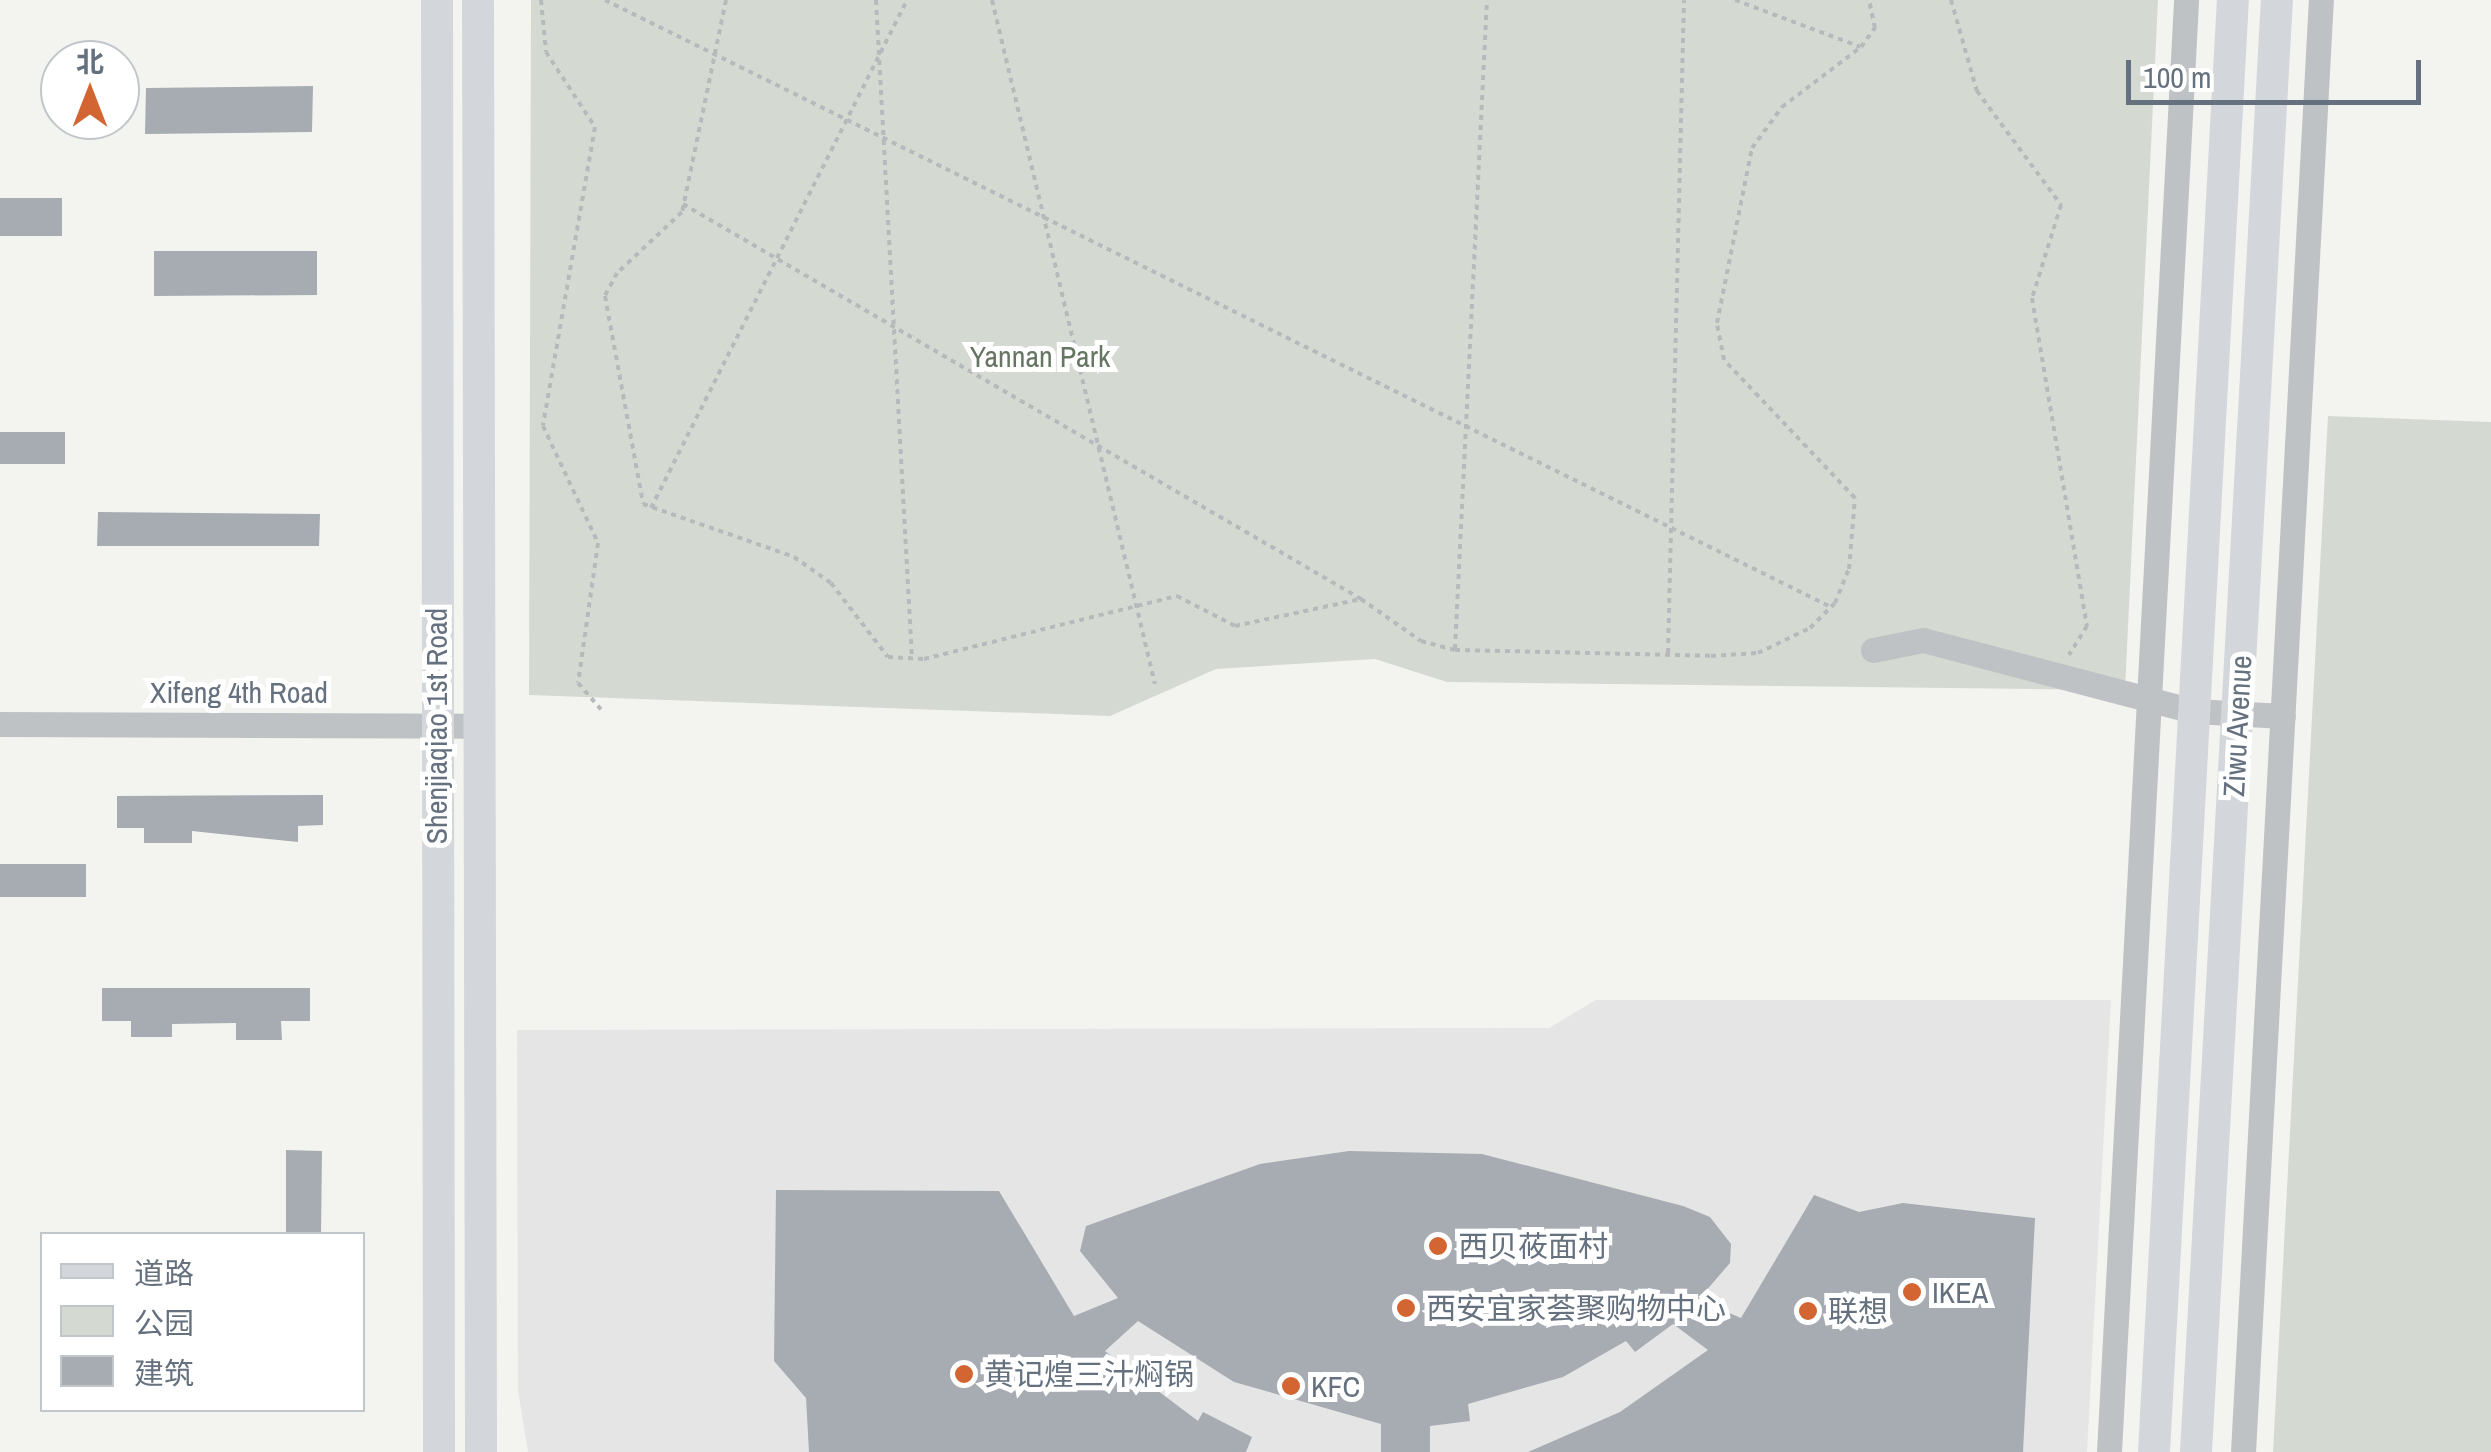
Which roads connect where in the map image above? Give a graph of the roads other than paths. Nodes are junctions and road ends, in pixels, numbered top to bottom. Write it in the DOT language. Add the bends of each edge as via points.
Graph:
graph roads {
  1 [pos="437,0"];
  2 [pos="478,0"];
  3 [pos="2186,0"];
  4 [pos="2232,0"];
  5 [pos="2277,0"];
  6 [pos="2321,0"];
  7 [pos="1873,650"];
  8 [pos="2148,699"];
  9 [pos="2194,710"];
  10 [pos="2237,714"];
  11 [pos="2284,716"];
  12 [pos="0,724"];
  13 [pos="436,725"];
  14 [pos="479,726"];
  15 [pos="438,1452"];
  16 [pos="481,1452"];
  17 [pos="2109,1452"];
  18 [pos="2154,1452"];
  19 [pos="2196,1452"];
  20 [pos="2243,1452"];
  1 -- 13 [label="main road, Shenjiaqiao 1st Road"];
  2 -- 14 [label="main road, Shenjiaqiao 1st Road"];
  3 -- 8 [label="street"];
  4 -- 9 [label="main road, Ziwu Avenue"];
  5 -- 10 [label="main road, Ziwu Avenue"];
  6 -- 11 [label="street, Ziwu Avenue"];
  7 -- 8 [label="street" via="1923,640"];
  8 -- 9 [label="street"];
  8 -- 17 [label="street"];
  9 -- 10 [label="street"];
  9 -- 18 [label="main road, Ziwu Avenue"];
  10 -- 11 [label="street"];
  10 -- 19 [label="main road, Ziwu Avenue"];
  11 -- 20 [label="street, Ziwu Avenue"];
  12 -- 13 [label="street, Xifeng 4th Road"];
  13 -- 14 [label="street, Xifeng 4th Road"];
  13 -- 15 [label="main road, Shenjiaqiao 1st Road"];
  14 -- 16 [label="main road, Shenjiaqiao 1st Road"];
}
